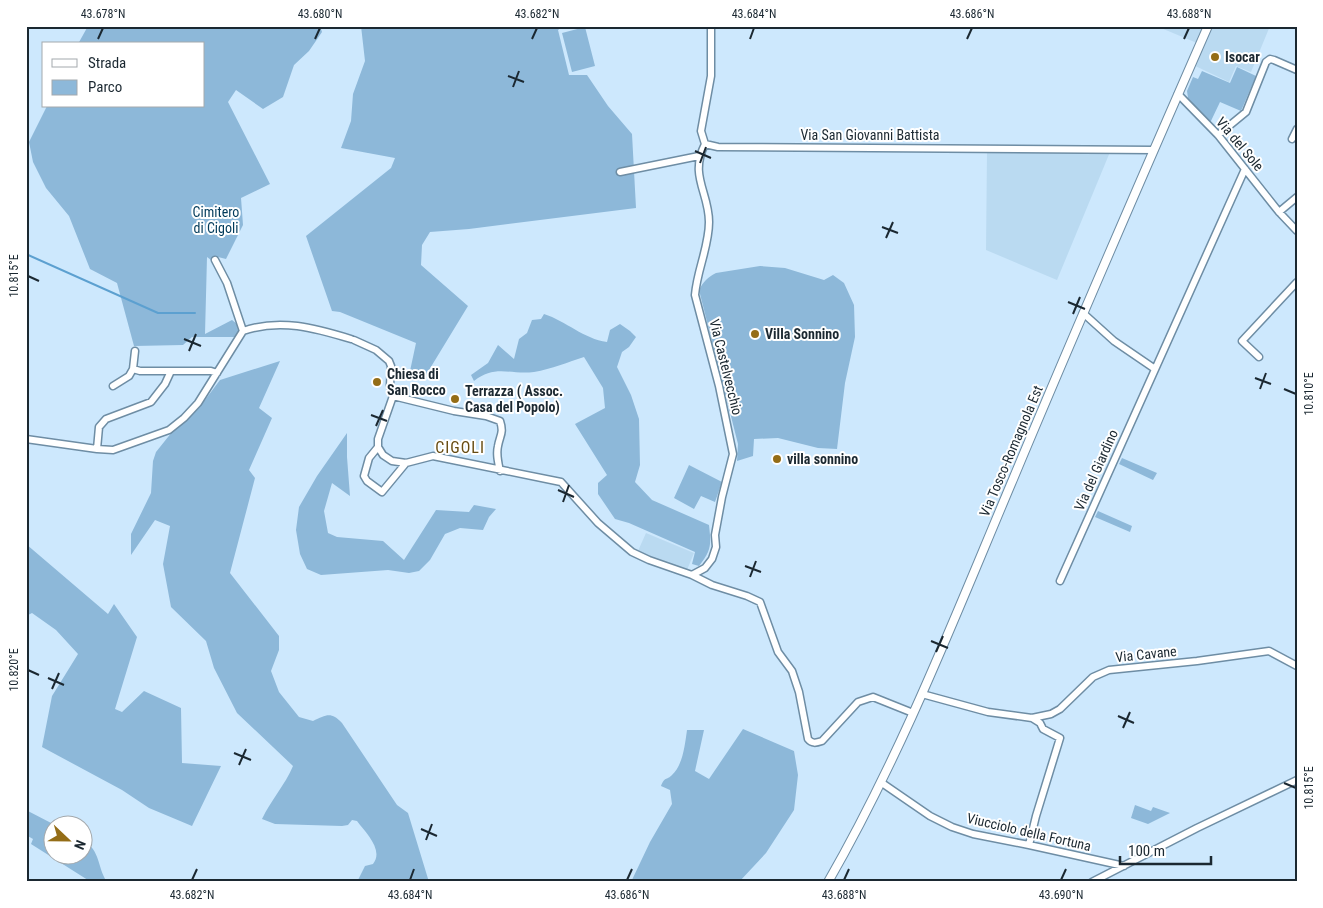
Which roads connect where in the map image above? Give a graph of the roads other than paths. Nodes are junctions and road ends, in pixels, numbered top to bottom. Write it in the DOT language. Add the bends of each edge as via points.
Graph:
graph roads {
  1 [pos="711,26"];
  2 [pos="1208,26"];
  3 [pos="1297,70"];
  4 [pos="1178,94"];
  5 [pos="1297,129"];
  6 [pos="1218,135"];
  7 [pos="1292,139"];
  8 [pos="705,144"];
  9 [pos="1154,150"];
  10 [pos="699,156"];
  11 [pos="1245,169"];
  12 [pos="620,172"];
  13 [pos="1297,197"];
  14 [pos="1279,212"];
  15 [pos="1297,231"];
  16 [pos="215,260"];
  17 [pos="1297,282"];
  18 [pos="1083,313"];
  19 [pos="243,331"];
  20 [pos="136,351"];
  21 [pos="1259,357"];
  22 [pos="133,369"];
  23 [pos="1155,370"];
  24 [pos="171,371"];
  25 [pos="217,373"];
  26 [pos="113,386"];
  27 [pos="393,396"];
  28 [pos="26,439"];
  29 [pos="378,447"];
  30 [pos="97,449"];
  31 [pos="406,463"];
  32 [pos="500,471"];
  33 [pos="692,575"];
  34 [pos="1060,581"];
  35 [pos="1297,666"];
  36 [pos="922,694"];
  37 [pos="913,713"];
  38 [pos="1032,718"];
  39 [pos="1297,780"];
  40 [pos="882,783"];
  41 [pos="1030,845"];
  42 [pos="1124,866"];
  43 [pos="828,882"];
  44 [pos="1092,882"];
  1 -- 8 [label="street" via="711,76 701,131"];
  2 -- 4 [label="main road, Via Tosco-Romagnola Est"];
  3 -- 6 [label="street" via="1274,60 1266,62 1246,112"];
  4 -- 6 [label="street, Via del Sole"];
  4 -- 9 [label="main road, Via Tosco-Romagnola Est"];
  5 -- 7 [label="street"];
  6 -- 11 [label="street, Via del Sole"];
  8 -- 9 [label="street, Via San Giovanni Battista" via="728,147"];
  8 -- 10 [label="street, Via Castelvecchio"];
  9 -- 18 [label="main road, Via Tosco-Romagnola Est"];
  10 -- 12 [label="street"];
  10 -- 33 [label="street, Via Castelvecchio" via="699,178 709,221 695,294 733,454 718,516 716,547 705,568"];
  11 -- 14 [label="street, Via del Sole"];
  11 -- 23 [label="street, Via del Giardino"];
  13 -- 14 [label="street"];
  14 -- 15 [label="street, Via del Sole"];
  16 -- 19 [label="street" via="227,283"];
  17 -- 21 [label="street" via="1242,341"];
  18 -- 23 [label="street" via="1114,341"];
  18 -- 36 [label="main road, Via Tosco-Romagnola Est"];
  19 -- 25 [label="street"];
  19 -- 27 [label="street" via="257,326 289,324 341,336 376,350 391,366"];
  20 -- 22 [label="street"];
  22 -- 24 [label="street"];
  22 -- 26 [label="street" via="129,376"];
  23 -- 34 [label="street, Via del Giardino"];
  24 -- 25 [label="street"];
  24 -- 30 [label="street" via="151,402 106,419 99,427"];
  25 -- 30 [label="street" via="198,403 169,430 113,450"];
  27 -- 29 [label="street" via="378,438"];
  27 -- 32 [label="street" via="500,421 503,429 498,445"];
  28 -- 30 [label="street"];
  29 -- 31 [label="street" via="392,461"];
  29 -- 31 [label="street" via="369,458 364,476 382,492"];
  31 -- 32 [label="street" via="432,456"];
  32 -- 33 [label="street" via="561,482 598,523 632,552"];
  33 -- 37 [label="street" via="760,602 778,652 792,671 810,742 822,741 858,702 873,696"];
  35 -- 38 [label="street, Via Cavane" via="1269,651 1109,670 1093,677 1052,714"];
  36 -- 37 [label="main road, Via Tosco-Romagnola Est"];
  36 -- 38 [label="street, Via Cavane" via="988,712"];
  37 -- 40 [label="main road, Via Tosco-Romagnola Est"];
  38 -- 41 [label="street" via="1043,729 1060,738"];
  39 -- 42 [label="street"];
  40 -- 41 [label="street, Viucciolo della Fortuna" via="952,827"];
  40 -- 43 [label="main road, Via Tosco-Romagnola Est"];
  41 -- 42 [label="street, Viucciolo della Fortuna"];
  42 -- 44 [label="street"];
}
